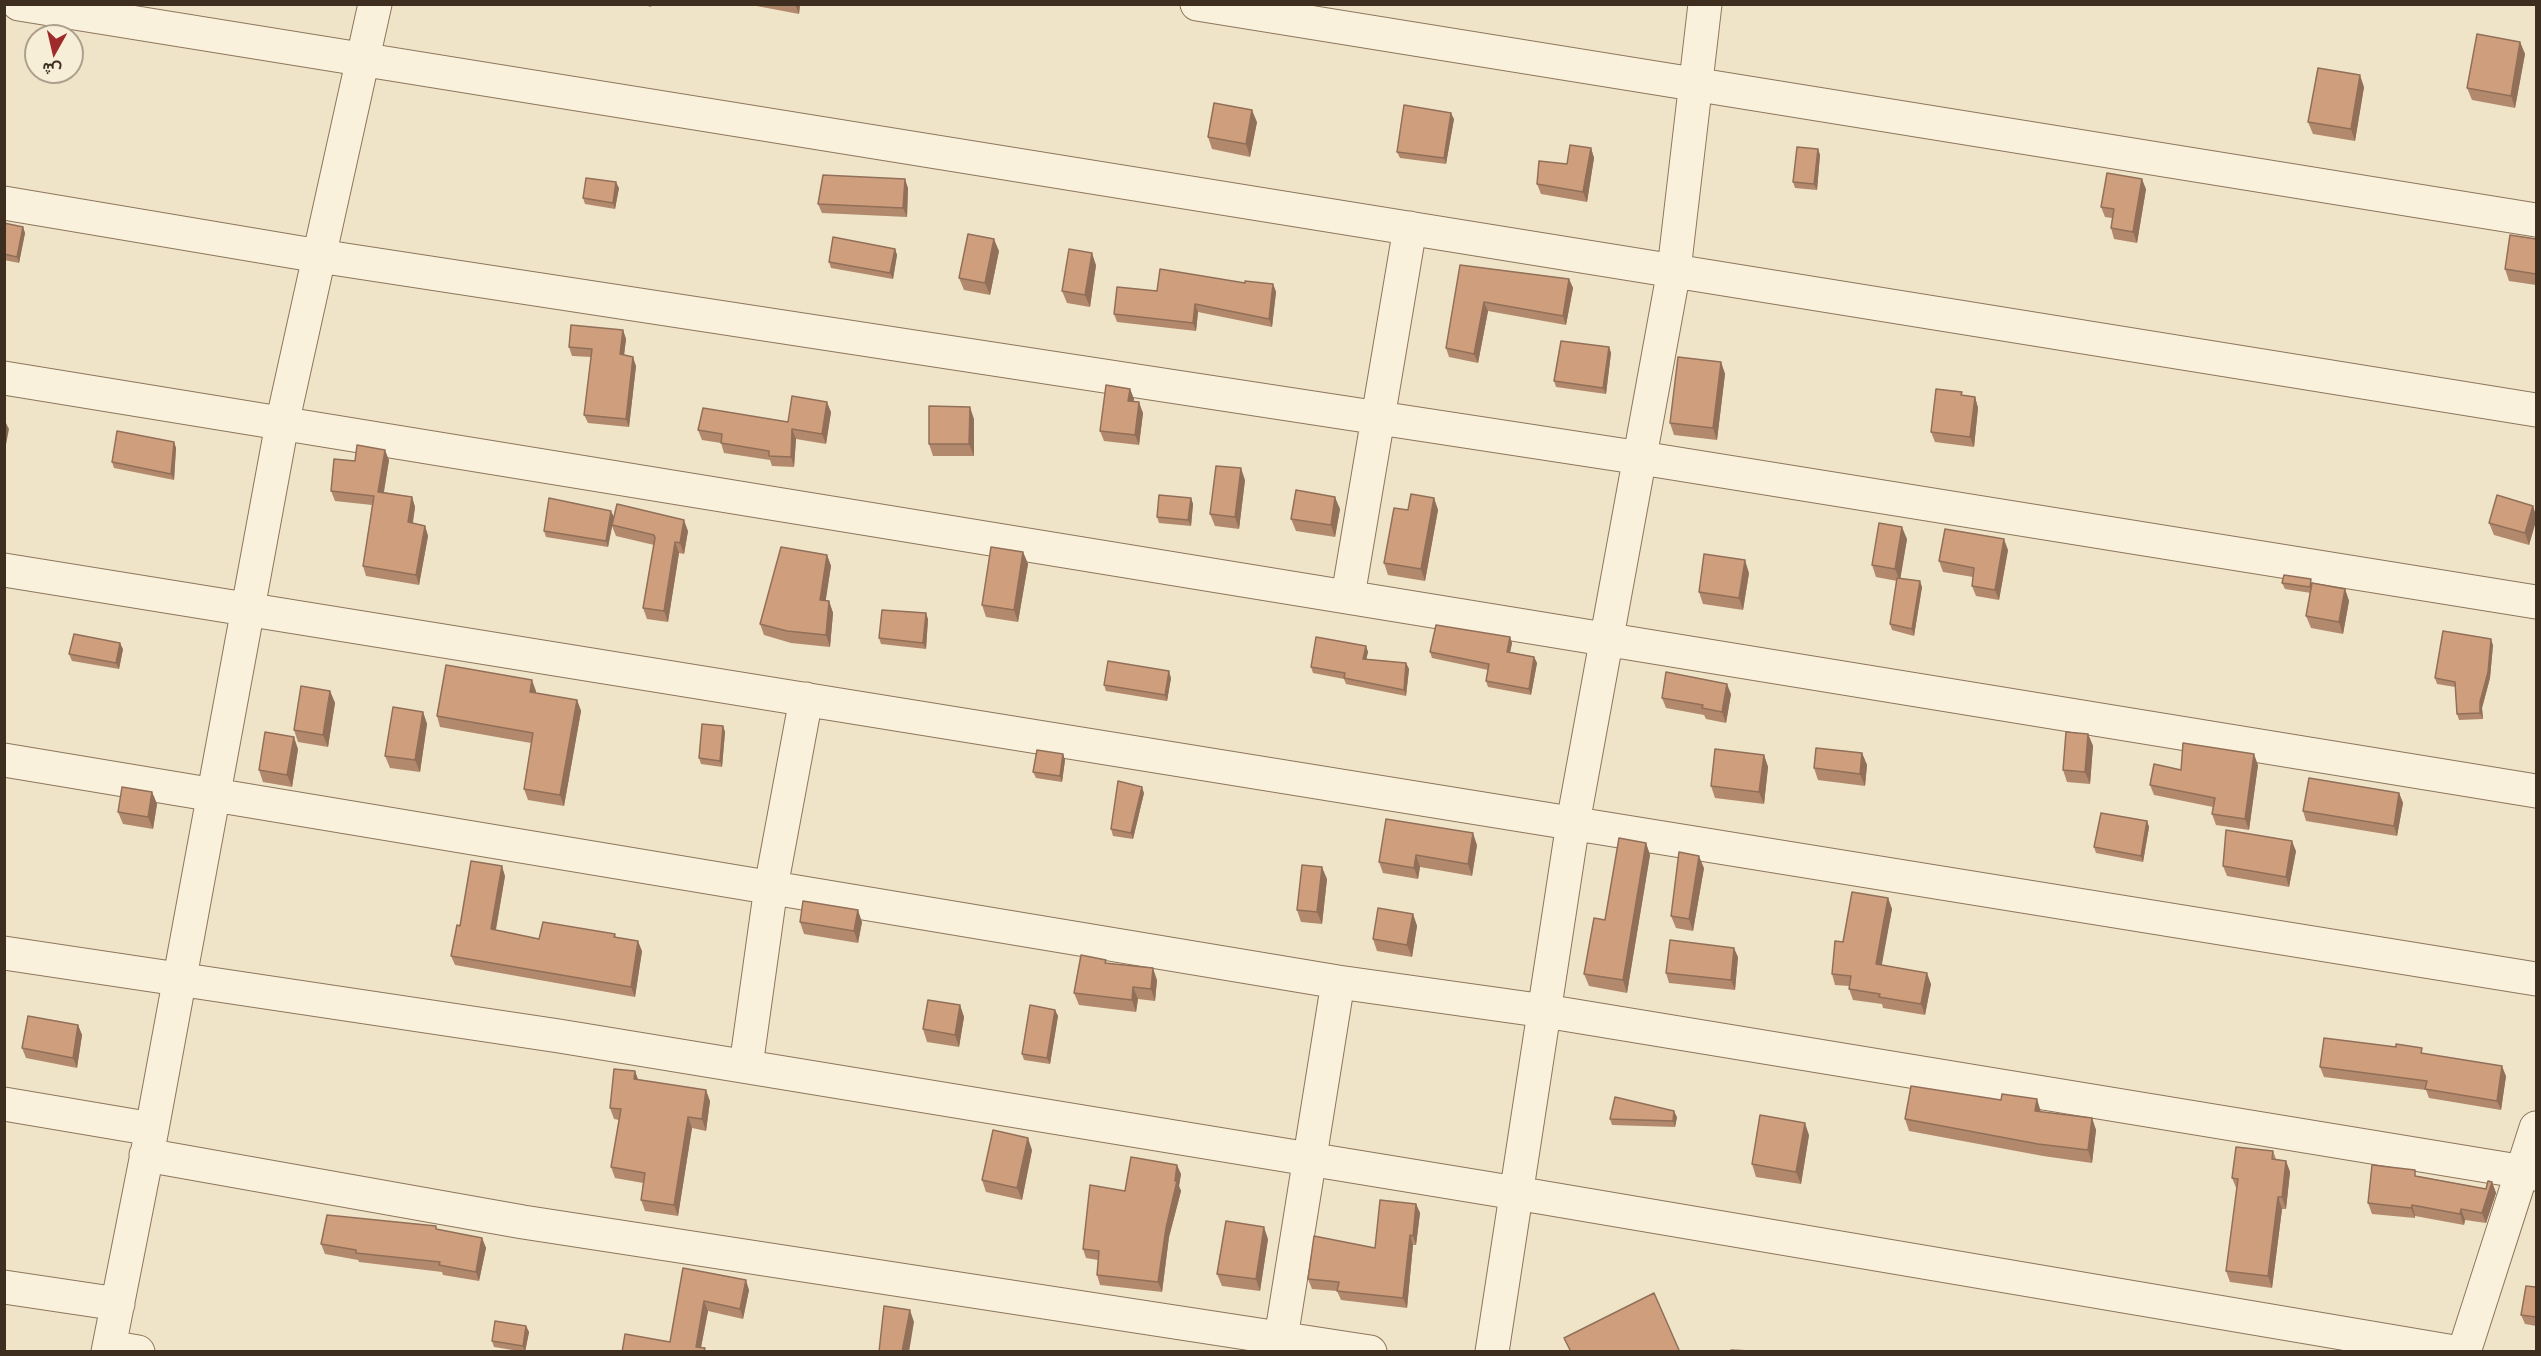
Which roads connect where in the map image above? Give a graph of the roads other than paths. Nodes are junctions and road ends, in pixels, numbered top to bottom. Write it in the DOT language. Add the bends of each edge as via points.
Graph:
graph roads {
  1 [pos="19,4"];
  2 [pos="375,4"];
  3 [pos="1197,4"];
  4 [pos="1705,4"];
  5 [pos="362,60"];
  6 [pos="1696,85"];
  7 [pos="4,203"];
  8 [pos="2536,220"];
  9 [pos="1410,228"];
  10 [pos="319,256"];
  11 [pos="1674,270"];
  12 [pos="4,378"];
  13 [pos="2536,410"];
  14 [pos="1378,418"];
  15 [pos="282,424"];
  16 [pos="1641,458"];
  17 [pos="4,570"];
  18 [pos="1348,596"];
  19 [pos="2536,602"];
  20 [pos="247,608"];
  21 [pos="1609,639"];
  22 [pos="806,699"];
  23 [pos="4,760"];
  24 [pos="2536,791"];
  25 [pos="213,795"];
  26 [pos="1574,823"];
  27 [pos="771,887"];
  28 [pos="4,953"];
  29 [pos="179,979"];
  30 [pos="2536,979"];
  31 [pos="1338,982"];
  32 [pos="1545,1011"];
  33 [pos="746,1066"];
  34 [pos="4,1104"];
  35 [pos="2536,1128"];
  36 [pos="149,1142"];
  37 [pos="1310,1159"];
  38 [pos="2530,1173"];
  39 [pos="1516,1193"];
  40 [pos="4,1287"];
  41 [pos="118,1304"];
  42 [pos="1281,1338"];
  43 [pos="2398,1347"];
  44 [pos="118,1350"];
  45 [pos="1370,1352"];
  46 [pos="1492,1352"];
  47 [pos="2454,1352"];
  48 [pos="2464,1352"];
  1 -- 5 [label="street"];
  2 -- 5 [label="street"];
  3 -- 6 [label="street"];
  4 -- 6 [label="street"];
  5 -- 9 [label="street"];
  5 -- 10 [label="street"];
  6 -- 8 [label="street"];
  6 -- 11 [label="street"];
  7 -- 10 [label="street"];
  9 -- 11 [label="street"];
  9 -- 14 [label="street"];
  10 -- 14 [label="street"];
  10 -- 15 [label="street"];
  11 -- 13 [label="street"];
  11 -- 16 [label="street"];
  12 -- 15 [label="street"];
  14 -- 16 [label="street"];
  14 -- 18 [label="street"];
  15 -- 18 [label="street"];
  15 -- 20 [label="street"];
  16 -- 19 [label="street"];
  16 -- 21 [label="street"];
  17 -- 20 [label="street"];
  18 -- 21 [label="street"];
  20 -- 22 [label="street"];
  20 -- 25 [label="street"];
  21 -- 24 [label="street"];
  21 -- 26 [label="street"];
  22 -- 26 [label="street"];
  22 -- 27 [label="street"];
  23 -- 25 [label="street"];
  25 -- 27 [label="street"];
  25 -- 29 [label="street"];
  26 -- 30 [label="street"];
  26 -- 32 [label="street"];
  27 -- 31 [label="street"];
  27 -- 33 [label="street"];
  28 -- 29 [label="street"];
  29 -- 33 [label="street"];
  29 -- 36 [label="street"];
  31 -- 32 [label="street"];
  31 -- 37 [label="street"];
  32 -- 38 [label="street"];
  32 -- 39 [label="street"];
  33 -- 37 [label="street"];
  34 -- 36 [label="street"];
  35 -- 38 [label="street"];
  36 -- 41 [label="street"];
  36 -- 42 [label="street" via="523,1222"];
  37 -- 39 [label="street"];
  37 -- 42 [label="street"];
  38 -- 48 [label="street"];
  39 -- 43 [label="street"];
  39 -- 46 [label="street"];
  40 -- 41 [label="street"];
  41 -- 44 [label="street"];
  42 -- 45 [label="street"];
  43 -- 47 [label="street"];
}
